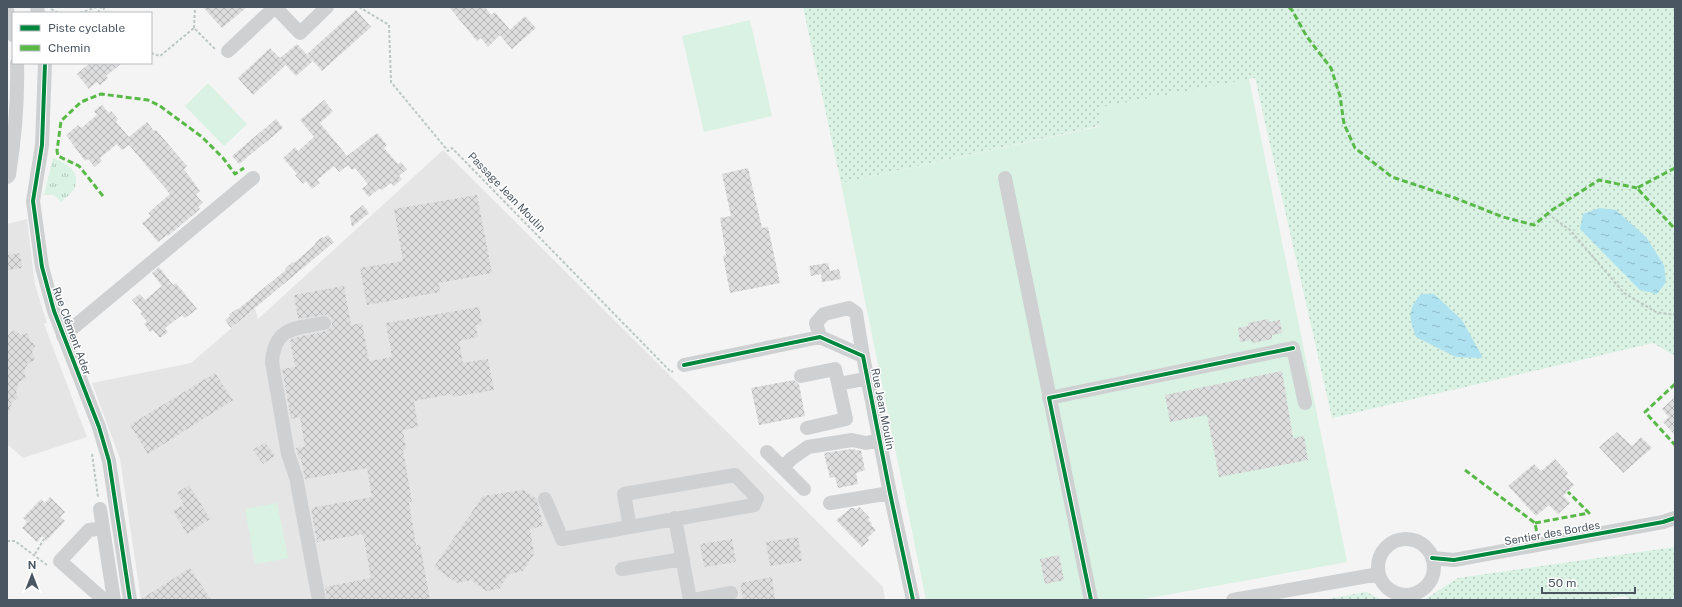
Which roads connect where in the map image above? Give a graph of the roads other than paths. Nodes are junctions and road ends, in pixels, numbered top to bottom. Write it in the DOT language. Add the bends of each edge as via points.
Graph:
graph roads {
  1 [pos="275,7"];
  2 [pos="7,10"];
  3 [pos="318,10"];
  4 [pos="12,32"];
  5 [pos="228,51"];
  6 [pos="17,64"];
  7 [pos="45,64"];
  8 [pos="11,136"];
  9 [pos="7,177"];
  10 [pos="253,178"];
  11 [pos="1005,178"];
  12 [pos="324,323"];
  13 [pos="63,336"];
  14 [pos="820,337"];
  15 [pos="864,356"];
  16 [pos="684,365"];
  17 [pos="801,376"];
  18 [pos="868,378"];
  19 [pos="839,384"];
  20 [pos="1050,398"];
  21 [pos="1304,403"];
  22 [pos="807,428"];
  23 [pos="880,440"];
  24 [pos="767,452"];
  25 [pos="783,468"];
  26 [pos="804,489"];
  27 [pos="890,493"];
  28 [pos="545,499"];
  29 [pos="830,503"];
  30 [pos="100,510"];
  31 [pos="675,518"];
  32 [pos="1675,518"];
  33 [pos="630,527"];
  34 [pos="103,528"];
  35 [pos="1432,558"];
  36 [pos="683,559"];
  37 [pos="622,569"];
  38 [pos="1379,574"];
  39 [pos="731,593"];
  40 [pos="104,600"];
  41 [pos="114,600"];
  42 [pos="130,600"];
  43 [pos="319,600"];
  44 [pos="690,600"];
  45 [pos="694,600"];
  46 [pos="913,600"];
  47 [pos="1091,600"];
  48 [pos="1232,600"];
  1 -- 3 [label="street" via="300,33"];
  1 -- 5 [label="street"];
  2 -- 4 [label="street"];
  6 -- 8 [label="street" via="18,96"];
  7 -- 13 [label="street, Rue Clément Ader" via="42,145 33,201 46,286"];
  8 -- 9 [label="street"];
  10 -- 13 [label="street"];
  11 -- 20 [label="street"];
  12 -- 43 [label="street" via="282,334 273,351 272,362 288,454 296,477"];
  13 -- 42 [label="street, Rue Clément Ader" via="99,427 109,461"];
  14 -- 15 [label="street, Rue Jean Moulin"];
  14 -- 15 [label="street" via="816,323 824,314 848,308 856,312"];
  14 -- 16 [label="street"];
  15 -- 18 [label="street, Rue Jean Moulin"];
  17 -- 19 [label="street" via="835,369"];
  18 -- 19 [label="street"];
  18 -- 23 [label="street, Rue Jean Moulin"];
  19 -- 22 [label="street" via="846,419"];
  20 -- 21 [label="street" via="1293,348"];
  20 -- 47 [label="street"];
  23 -- 25 [label="street" via="866,443 852,440 808,447"];
  23 -- 27 [label="street, Rue Jean Moulin"];
  24 -- 25 [label="street"];
  25 -- 26 [label="street"];
  27 -- 29 [label="street"];
  27 -- 46 [label="street, Rue Jean Moulin"];
  28 -- 33 [label="street" via="562,539"];
  30 -- 34 [label="street"];
  31 -- 33 [label="street"];
  31 -- 33 [label="street" via="754,505 757,498 735,475 624,494"];
  31 -- 36 [label="street"];
  32 -- 35 [label="street, Sentier des Bordes" via="1454,560"];
  34 -- 40 [label="street" via="88,530 60,561"];
  34 -- 41 [label="street"];
  35 -- 38 [label="street" via="1422,544 1413,540 1397,541 1381,554 1378,563"];
  35 -- 38 [label="street" via="1432,577 1422,590 1414,594 1396,593 1383,583"];
  36 -- 37 [label="street"];
  36 -- 44 [label="street"];
  38 -- 48 [label="street"];
  39 -- 45 [label="street"];
}
